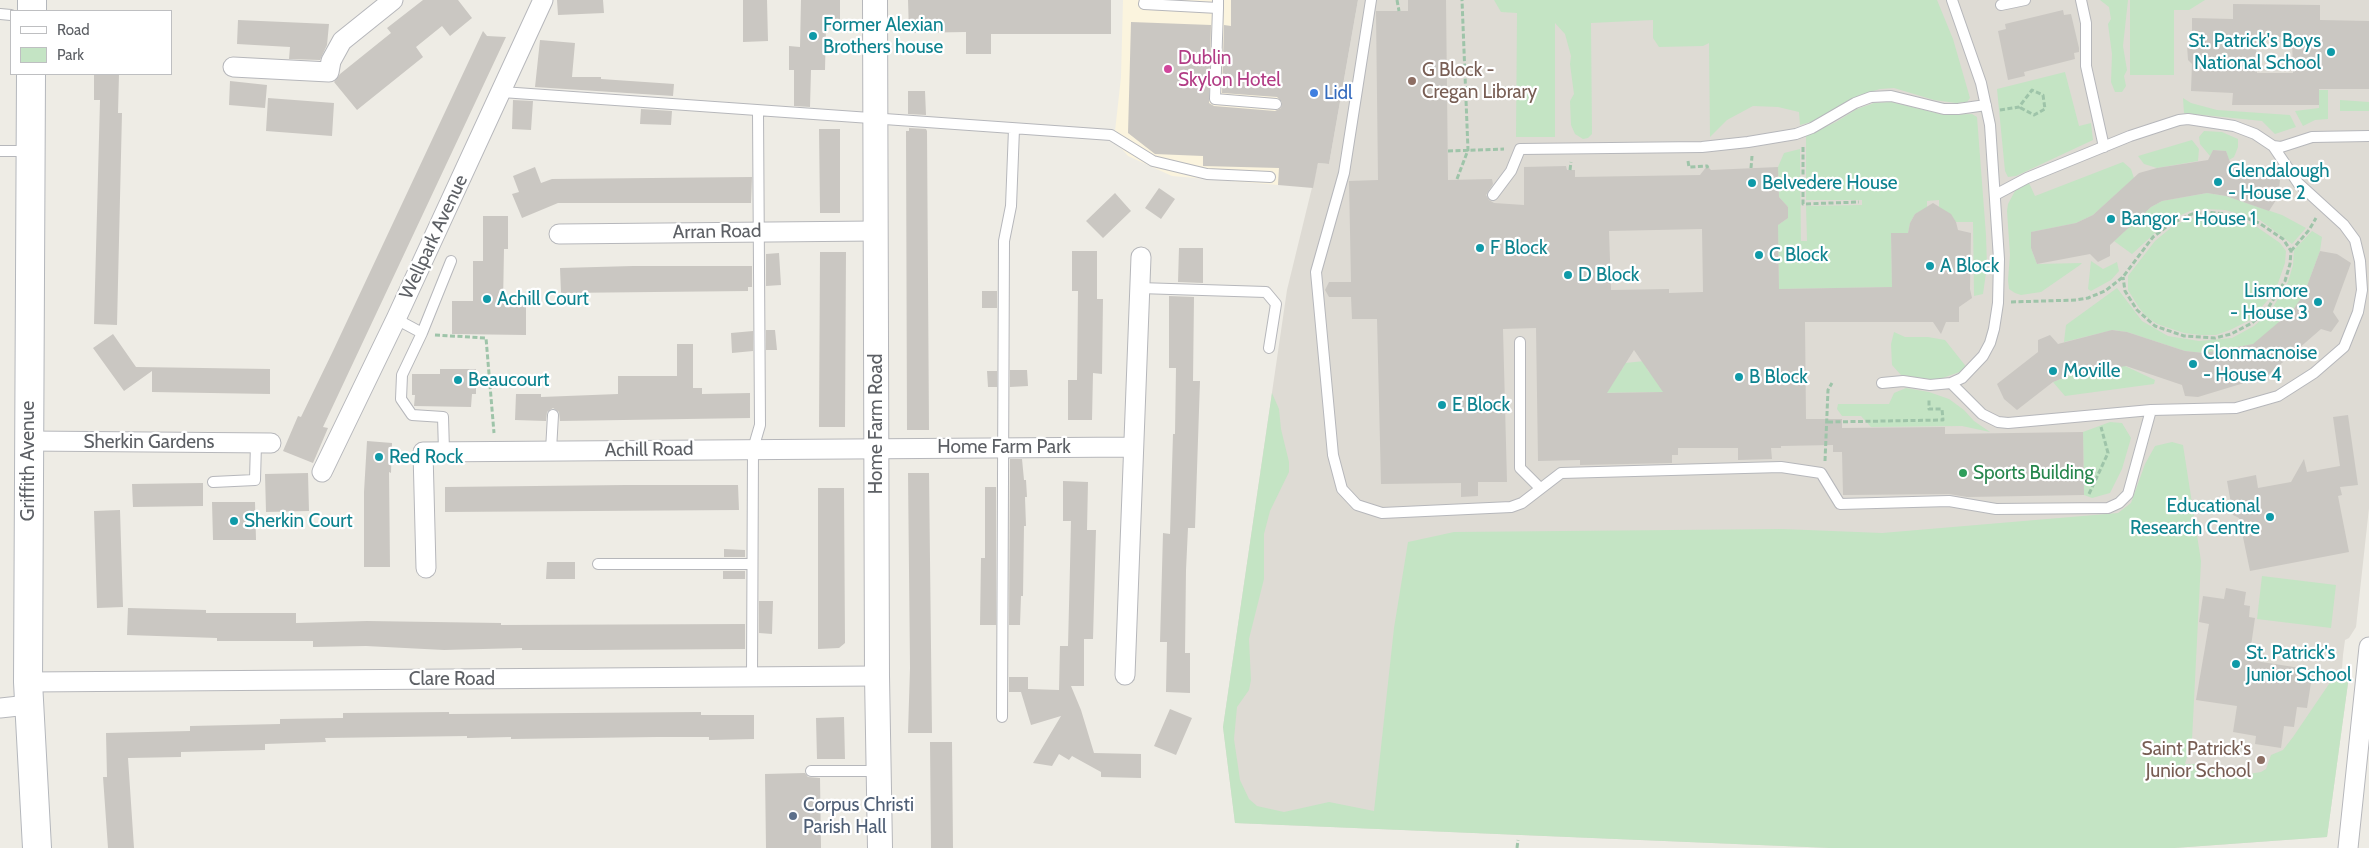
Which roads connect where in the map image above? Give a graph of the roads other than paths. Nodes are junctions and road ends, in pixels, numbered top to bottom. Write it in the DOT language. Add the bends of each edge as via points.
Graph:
graph roads {
  1 [pos="393,0"];
  2 [pos="543,0"];
  3 [pos="874,0"];
  4 [pos="1145,0"];
  5 [pos="1371,0"];
  6 [pos="1952,0"];
  7 [pos="2025,0"];
  8 [pos="2081,0"];
  9 [pos="1218,4"];
  10 [pos="2001,5"];
  11 [pos="233,66"];
  12 [pos="31,75"];
  13 [pos="502,92"];
  14 [pos="1276,104"];
  15 [pos="1987,108"];
  16 [pos="758,112"];
  17 [pos="875,118"];
  18 [pos="1014,129"];
  19 [pos="2369,136"];
  20 [pos="2273,146"];
  21 [pos="2104,147"];
  22 [pos="0,151"];
  23 [pos="30,151"];
  24 [pos="1270,178"];
  25 [pos="1493,195"];
  26 [pos="1995,195"];
  27 [pos="875,231"];
  28 [pos="758,232"];
  29 [pos="559,234"];
  30 [pos="1141,257"];
  31 [pos="451,261"];
  32 [pos="1139,288"];
  33 [pos="396,319"];
  34 [pos="422,333"];
  35 [pos="1520,342"];
  36 [pos="1269,348"];
  37 [pos="1882,383"];
  38 [pos="1951,383"];
  39 [pos="2151,410"];
  40 [pos="553,415"];
  41 [pos="28,441"];
  42 [pos="264,443"];
  43 [pos="1004,447"];
  44 [pos="1133,447"];
  45 [pos="876,448"];
  46 [pos="753,449"];
  47 [pos="552,450"];
  48 [pos="444,451"];
  49 [pos="322,472"];
  50 [pos="213,482"];
  51 [pos="1540,488"];
  52 [pos="598,564"];
  53 [pos="752,564"];
  54 [pos="426,568"];
  55 [pos="2369,647"];
  56 [pos="1125,674"];
  57 [pos="876,676"];
  58 [pos="752,677"];
  59 [pos="28,694"];
  60 [pos="0,708"];
  61 [pos="1002,717"];
  62 [pos="811,771"];
  63 [pos="879,771"];
  64 [pos="37,848"];
  65 [pos="880,848"];
  66 [pos="2342,848"];
  67 [pos="2348,848"];
  1 -- 11 [label="street" via="342,41 329,72"];
  2 -- 13 [label="street, Wellpark Avenue"];
  3 -- 17 [label="street, Home Farm Road"];
  4 -- 9 [label="lane" via="1144,4"];
  5 -- 51 [label="lane" via="1344,173 1316,272 1337,475 1342,490 1357,505 1382,513 1510,507 1522,503"];
  6 -- 15 [label="lane"];
  7 -- 10 [label="lane"];
  8 -- 21 [label="lane" via="2086,23 2086,66"];
  9 -- 14 [label="lane" via="1215,99"];
  12 -- 23 [label="main road, Griffith Avenue"];
  13 -- 16 [label="lane"];
  13 -- 33 [label="street, Wellpark Avenue"];
  15 -- 25 [label="lane" via="1958,110 1891,96 1871,97 1803,132 1702,147 1520,149 1511,171"];
  15 -- 26 [label="lane"];
  16 -- 17 [label="lane"];
  16 -- 28 [label="lane"];
  17 -- 18 [label="lane"];
  17 -- 27 [label="street, Home Farm Road"];
  18 -- 24 [label="lane" via="1111,136 1153,161 1206,174"];
  18 -- 43 [label="lane" via="1011,206 1004,241"];
  19 -- 20 [label="lane" via="2312,137 2281,148"];
  20 -- 21 [label="lane" via="2234,126 2188,119 2163,124"];
  20 -- 39 [label="lane" via="2298,183 2344,225 2354,240 2360,261 2362,290 2358,312 2344,347 2314,373 2278,396 2236,408"];
  21 -- 26 [label="lane"];
  22 -- 23 [label="lane"];
  23 -- 41 [label="main road, Griffith Avenue"];
  26 -- 38 [label="lane" via="1998,303 1990,343 1983,356 1962,378"];
  27 -- 28 [label="street, Arran Road"];
  27 -- 45 [label="street, Home Farm Road"];
  28 -- 29 [label="street, Arran Road"];
  28 -- 46 [label="lane" via="760,426"];
  30 -- 32 [label="street"];
  31 -- 34 [label="lane"];
  32 -- 36 [label="lane" via="1266,292 1276,304"];
  32 -- 44 [label="street"];
  33 -- 34 [label="lane"];
  33 -- 49 [label="street, Wellpark Avenue"];
  34 -- 48 [label="lane" via="402,376 401,399 412,415 443,417"];
  35 -- 51 [label="lane" via="1520,468"];
  37 -- 38 [label="lane"];
  38 -- 39 [label="lane" via="1973,407 1998,422"];
  39 -- 51 [label="lane" via="2128,494 2108,508 1996,510 1949,501 1840,504 1821,473 1781,467 1561,473"];
  40 -- 47 [label="lane"];
  41 -- 42 [label="street, Sherkin Gardens"];
  41 -- 59 [label="main road, Griffith Avenue"];
  42 -- 50 [label="lane" via="255,480"];
  43 -- 44 [label="street, Home Farm Park"];
  43 -- 45 [label="street, Home Farm Park"];
  43 -- 61 [label="lane"];
  44 -- 56 [label="street"];
  45 -- 46 [label="street, Achill Road"];
  45 -- 57 [label="street, Home Farm Road"];
  46 -- 47 [label="street, Achill Road"];
  46 -- 53 [label="lane"];
  47 -- 48 [label="street, Achill Road"];
  48 -- 54 [label="street, Achill Road" via="423,452"];
  52 -- 53 [label="lane"];
  53 -- 58 [label="lane"];
  55 -- 67 [label="street"];
  57 -- 58 [label="street, Clare Road"];
  57 -- 63 [label="street, Home Farm Road"];
  58 -- 59 [label="street, Clare Road"];
  59 -- 60 [label="street, Clare Road"];
  59 -- 64 [label="main road, Griffith Avenue"];
  62 -- 63 [label="lane"];
  63 -- 65 [label="street, Home Farm Road"];
  66 -- 67 [label="lane"];
}
